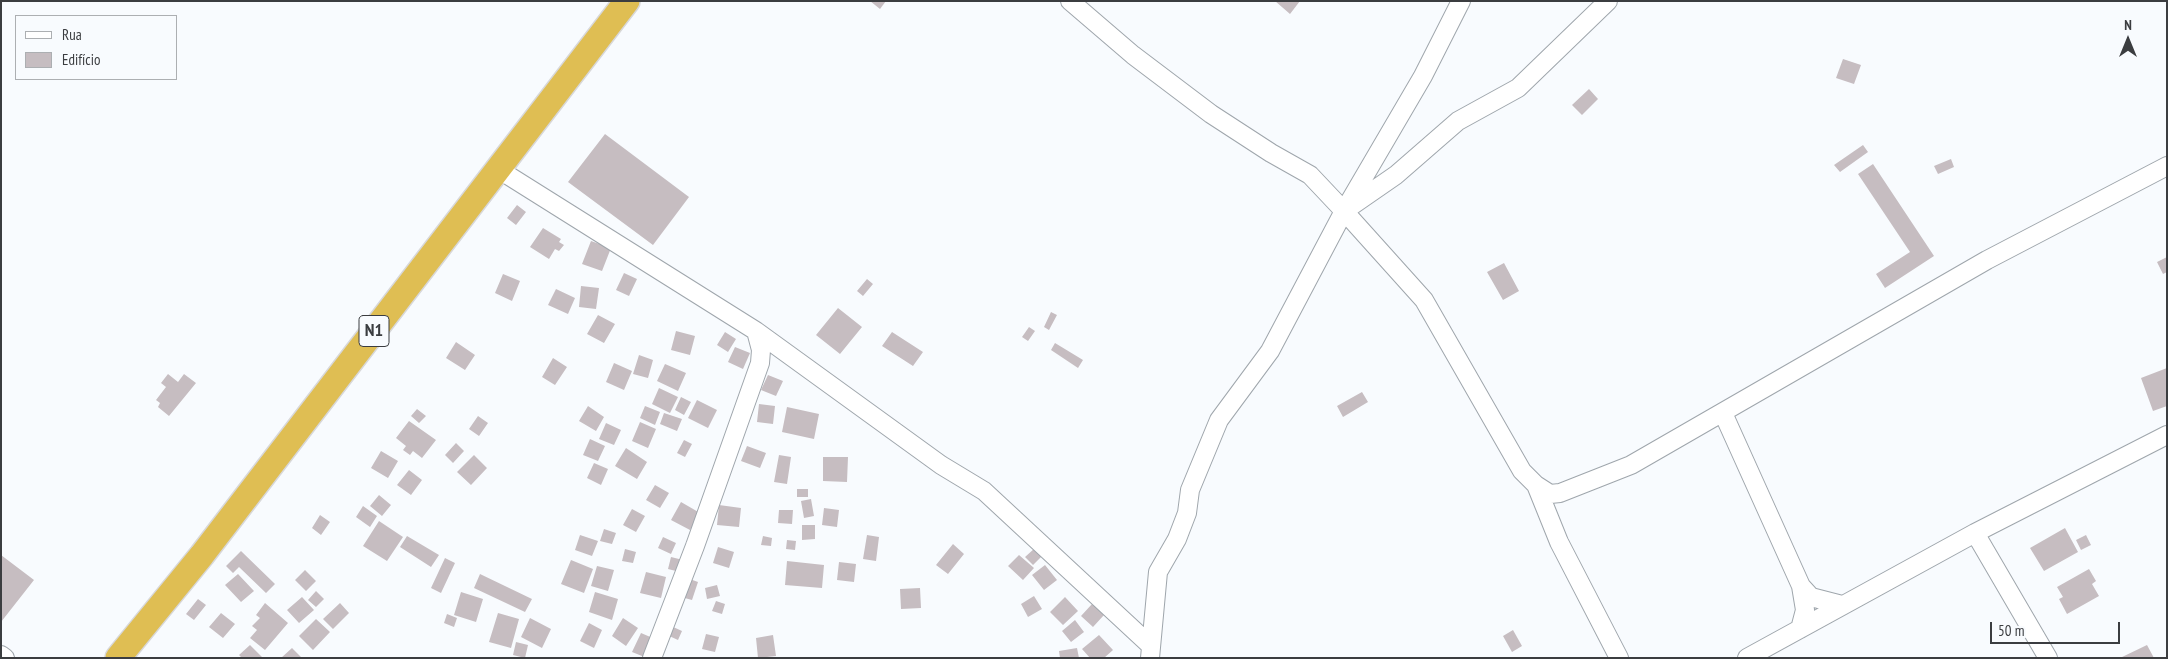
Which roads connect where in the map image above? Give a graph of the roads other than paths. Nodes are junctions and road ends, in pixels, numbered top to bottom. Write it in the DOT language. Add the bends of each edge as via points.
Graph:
graph roads {
  1 [pos="628,1"];
  2 [pos="1070,1"];
  3 [pos="1461,1"];
  4 [pos="1608,1"];
  5 [pos="2167,166"];
  6 [pos="498,170"];
  7 [pos="1344,211"];
  8 [pos="756,331"];
  9 [pos="1722,413"];
  10 [pos="2167,434"];
  11 [pos="1536,485"];
  12 [pos="1975,533"];
  13 [pos="1801,586"];
  14 [pos="1842,606"];
  15 [pos="1800,628"];
  16 [pos="1151,652"];
  17 [pos="1,655"];
  18 [pos="5,658"];
  19 [pos="118,658"];
  20 [pos="652,658"];
  21 [pos="1619,658"];
  22 [pos="1747,658"];
  23 [pos="2048,658"];
  1 -- 6 [label="highway, N1"];
  2 -- 7 [label="street" via="1133,55 1211,114 1310,175"];
  3 -- 7 [label="street" via="1423,76"];
  4 -- 7 [label="street" via="1518,88 1458,121 1396,175"];
  5 -- 9 [label="street" via="1987,260"];
  6 -- 8 [label="street"];
  6 -- 19 [label="highway, N1" via="202,555"];
  7 -- 11 [label="street" via="1424,300 1522,471"];
  7 -- 16 [label="street" via="1270,351 1219,420 1190,490 1187,513 1178,539 1158,572"];
  8 -- 16 [label="street" via="941,465 984,491"];
  8 -- 20 [label="street" via="761,350 760,363"];
  9 -- 11 [label="street" via="1631,465 1570,489 1550,494"];
  9 -- 13 [label="street"];
  10 -- 12 [label="street"];
  11 -- 21 [label="street" via="1559,542"];
  12 -- 14 [label="street"];
  12 -- 23 [label="street"];
  13 -- 14 [label="street" via="1811,597"];
  13 -- 15 [label="street" via="1805,610"];
  14 -- 15 [label="street"];
  15 -- 22 [label="street"];
  17 -- 18 [label="street"];
}
